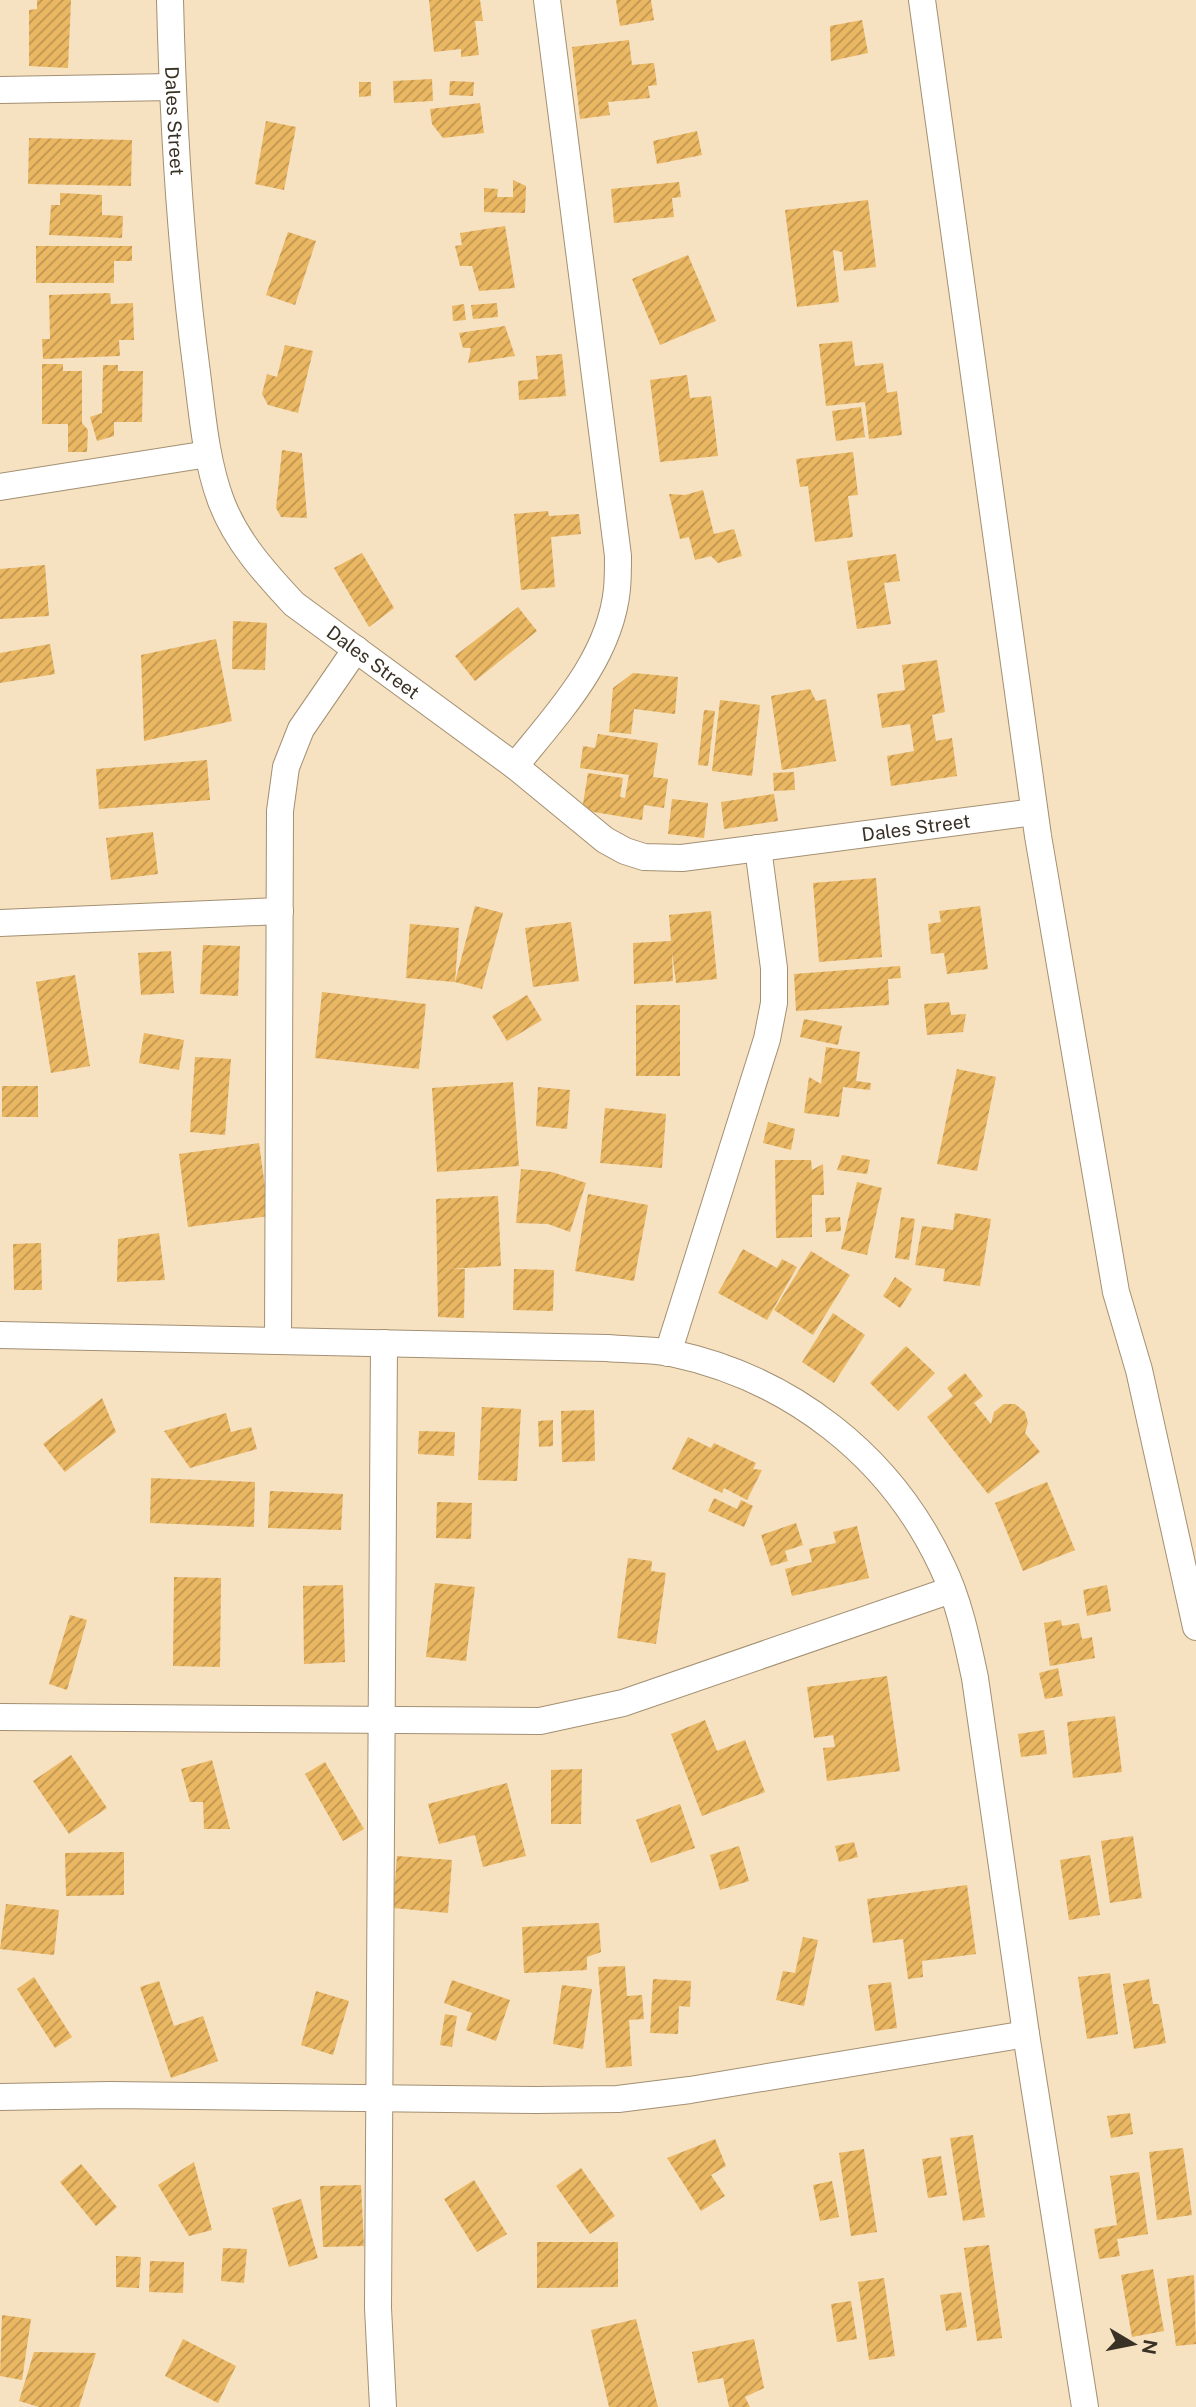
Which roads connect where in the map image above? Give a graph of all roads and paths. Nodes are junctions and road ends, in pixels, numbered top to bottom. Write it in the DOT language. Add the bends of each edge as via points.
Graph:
graph roads {
  1 [pos="170,0"];
  2 [pos="547,0"];
  3 [pos="922,0"];
  4 [pos="172,87"];
  5 [pos="0,90"];
  6 [pos="208,454"];
  7 [pos="0,487"];
  8 [pos="356,649"];
  9 [pos="515,766"];
  10 [pos="1034,812"];
  11 [pos="758,848"];
  12 [pos="280,911"];
  13 [pos="0,923"];
  14 [pos="0,1335"];
  15 [pos="278,1341"];
  16 [pos="384,1343"];
  17 [pos="668,1353"];
  18 [pos="951,1590"];
  19 [pos="1196,1627"];
  20 [pos="0,1717"];
  21 [pos="381,1720"];
  22 [pos="1026,2034"];
  23 [pos="0,2097"];
  24 [pos="379,2099"];
  25 [pos="383,2407"];
  26 [pos="1084,2407"];
  1 -- 4 [label="street, Dales Street"];
  2 -- 9 [label="street" via="618,556 617,590 596,658"];
  3 -- 10 [label="street"];
  4 -- 5 [label="street"];
  4 -- 6 [label="street, Dales Street" via="184,270"];
  6 -- 7 [label="street"];
  6 -- 8 [label="street, Dales Street" via="221,501 239,538 266,574 294,604"];
  8 -- 9 [label="street, Dales Street"];
  8 -- 12 [label="street" via="301,729 286,767 280,811"];
  9 -- 11 [label="street, Dales Street" via="605,840 625,851 665,859"];
  10 -- 11 [label="street, Dales Street"];
  10 -- 19 [label="street" via="1116,1292 1139,1370"];
  11 -- 17 [label="street" via="774,968 767,1039"];
  12 -- 13 [label="street"];
  12 -- 15 [label="street"];
  14 -- 15 [label="street"];
  15 -- 16 [label="street"];
  16 -- 17 [label="street"];
  16 -- 21 [label="street"];
  17 -- 18 [label="street" via="726,1367 783,1393 828,1423 876,1465 912,1512"];
  18 -- 21 [label="street" via="623,1703 540,1721"];
  18 -- 22 [label="street" via="975,1678"];
  20 -- 21 [label="street"];
  21 -- 24 [label="street"];
  22 -- 24 [label="street" via="618,2099"];
  22 -- 26 [label="street"];
  23 -- 24 [label="street"];
  24 -- 25 [label="street" via="378,2308"];
}
